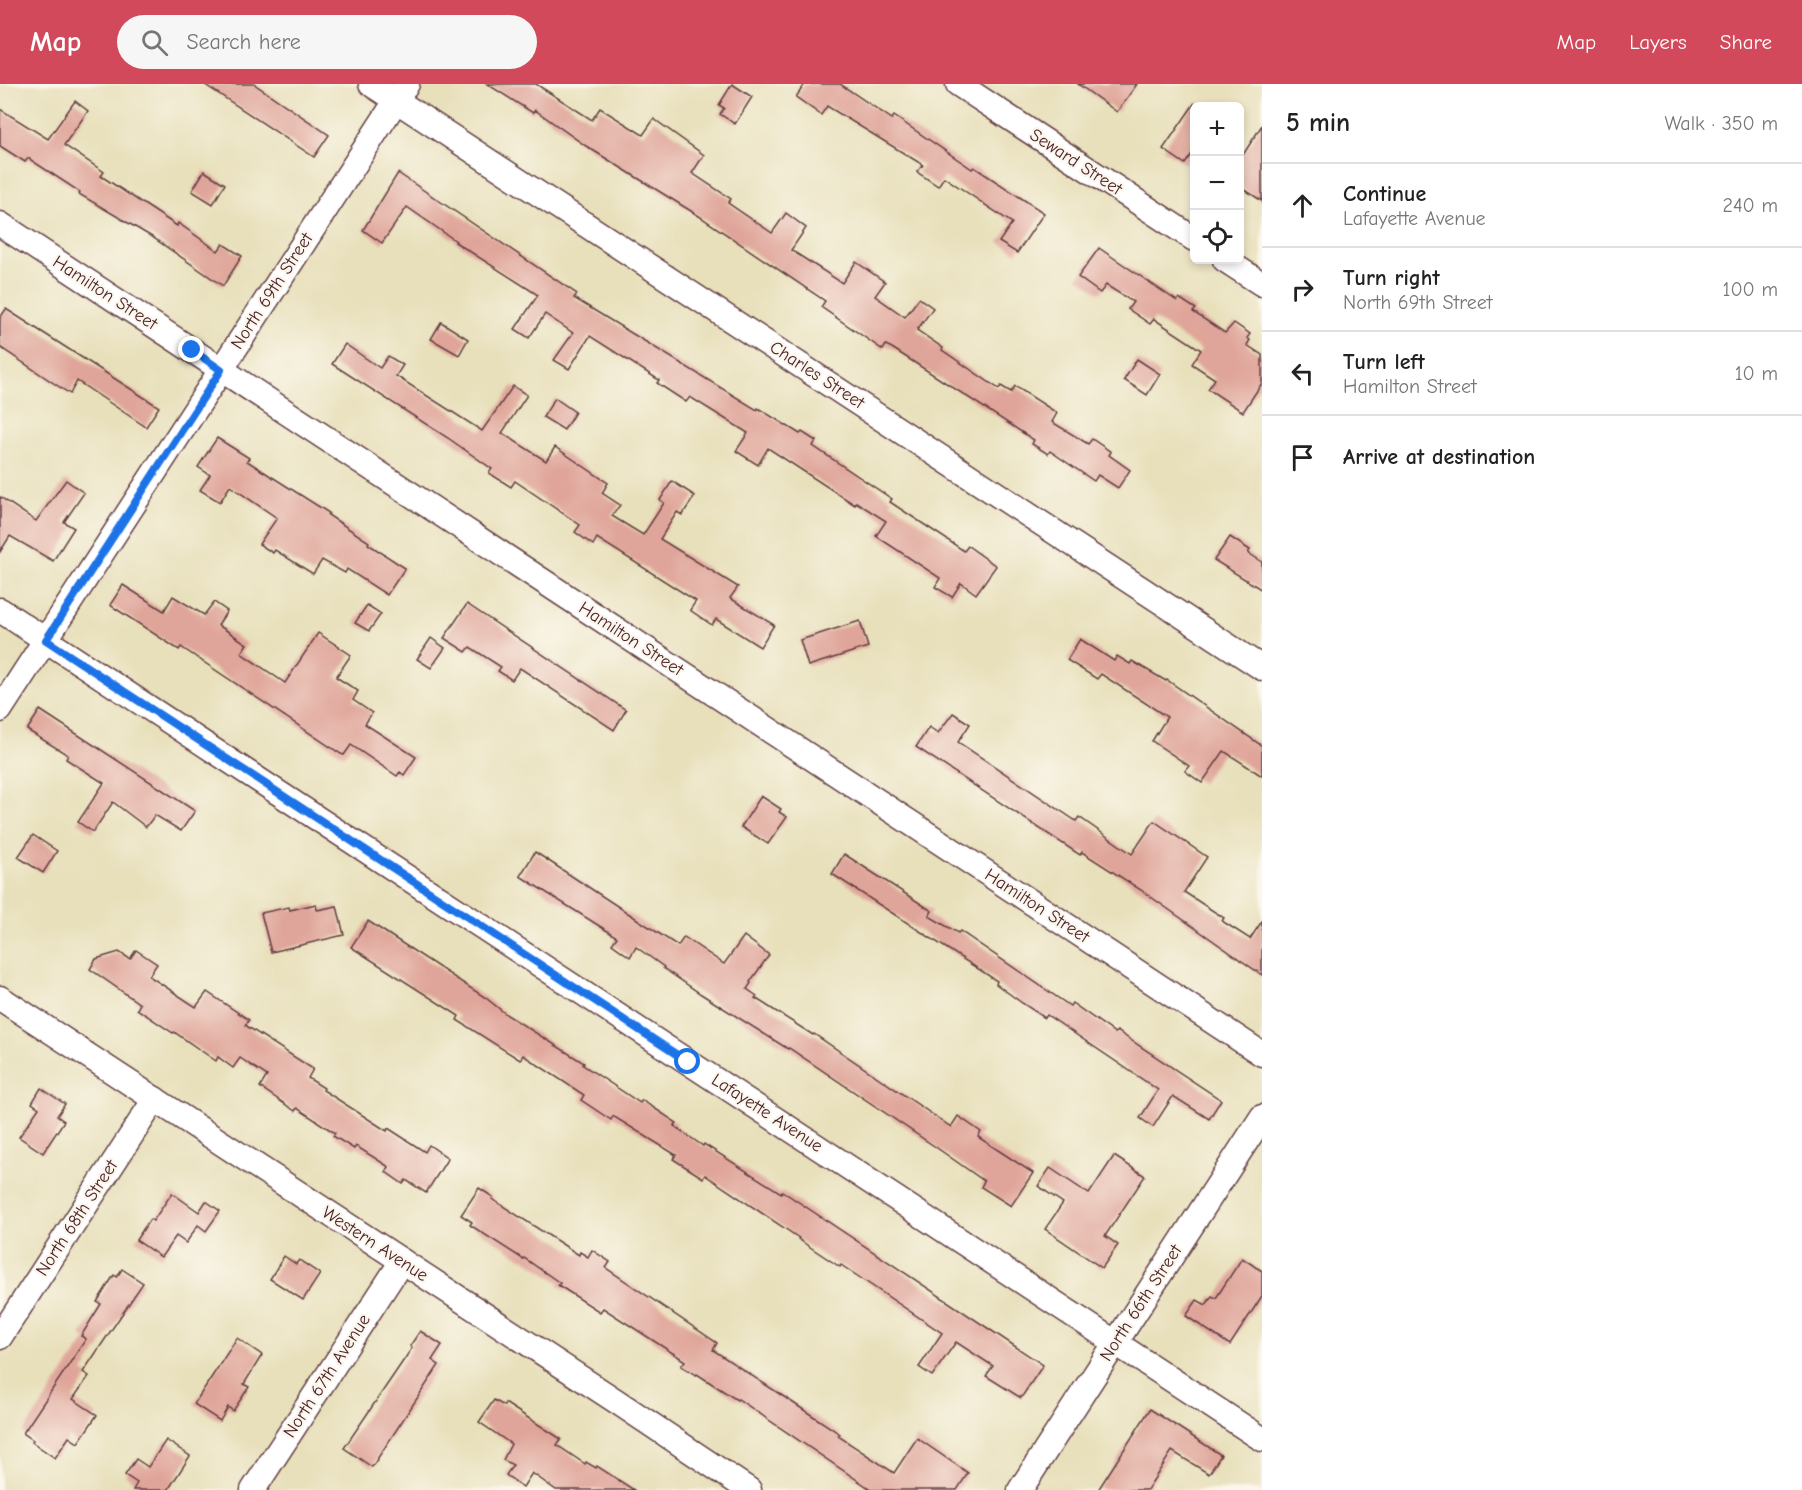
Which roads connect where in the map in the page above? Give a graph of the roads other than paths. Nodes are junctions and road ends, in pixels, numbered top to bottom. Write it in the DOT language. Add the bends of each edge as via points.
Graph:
graph roads {
  1 [pos="371,84"];
  2 [pos="958,84"];
  3 [pos="402,92"];
  4 [pos="0,224"];
  5 [pos="1190,236"];
  6 [pos="1231,264"];
  7 [pos="1262,284"];
  8 [pos="221,370"];
  9 [pos="0,610"];
  10 [pos="46,640"];
  11 [pos="1262,668"];
  12 [pos="0,710"];
  13 [pos="0,998"];
  14 [pos="1262,1054"];
  15 [pos="155,1099"];
  16 [pos="1262,1117"];
  17 [pos="402,1261"];
  18 [pos="0,1337"];
  19 [pos="1115,1342"];
  20 [pos="1262,1439"];
  21 [pos="253,1490"];
  22 [pos="749,1490"];
  23 [pos="1020,1490"];
  1 -- 3 [label="street, Charles Street"];
  2 -- 5 [label="street, Seward Street"];
  3 -- 8 [label="street, North 69th Street"];
  3 -- 11 [label="street, Charles Street"];
  4 -- 8 [label="street, Hamilton Street"];
  6 -- 7 [label="street"];
  8 -- 10 [label="street, North 69th Street"];
  8 -- 14 [label="street, Hamilton Street"];
  9 -- 10 [label="street, Lafayette Avenue"];
  10 -- 12 [label="street, North 69th Street"];
  10 -- 19 [label="street, Lafayette Avenue"];
  13 -- 15 [label="street, Western Avenue"];
  15 -- 17 [label="street, Western Avenue"];
  15 -- 18 [label="street, North 68th Street"];
  16 -- 19 [label="street, North 66th Street"];
  17 -- 21 [label="street, North 67th Avenue"];
  17 -- 22 [label="street, Western Avenue"];
  19 -- 20 [label="street, Lafayette Avenue"];
  19 -- 23 [label="street, North 66th Street"];
}
